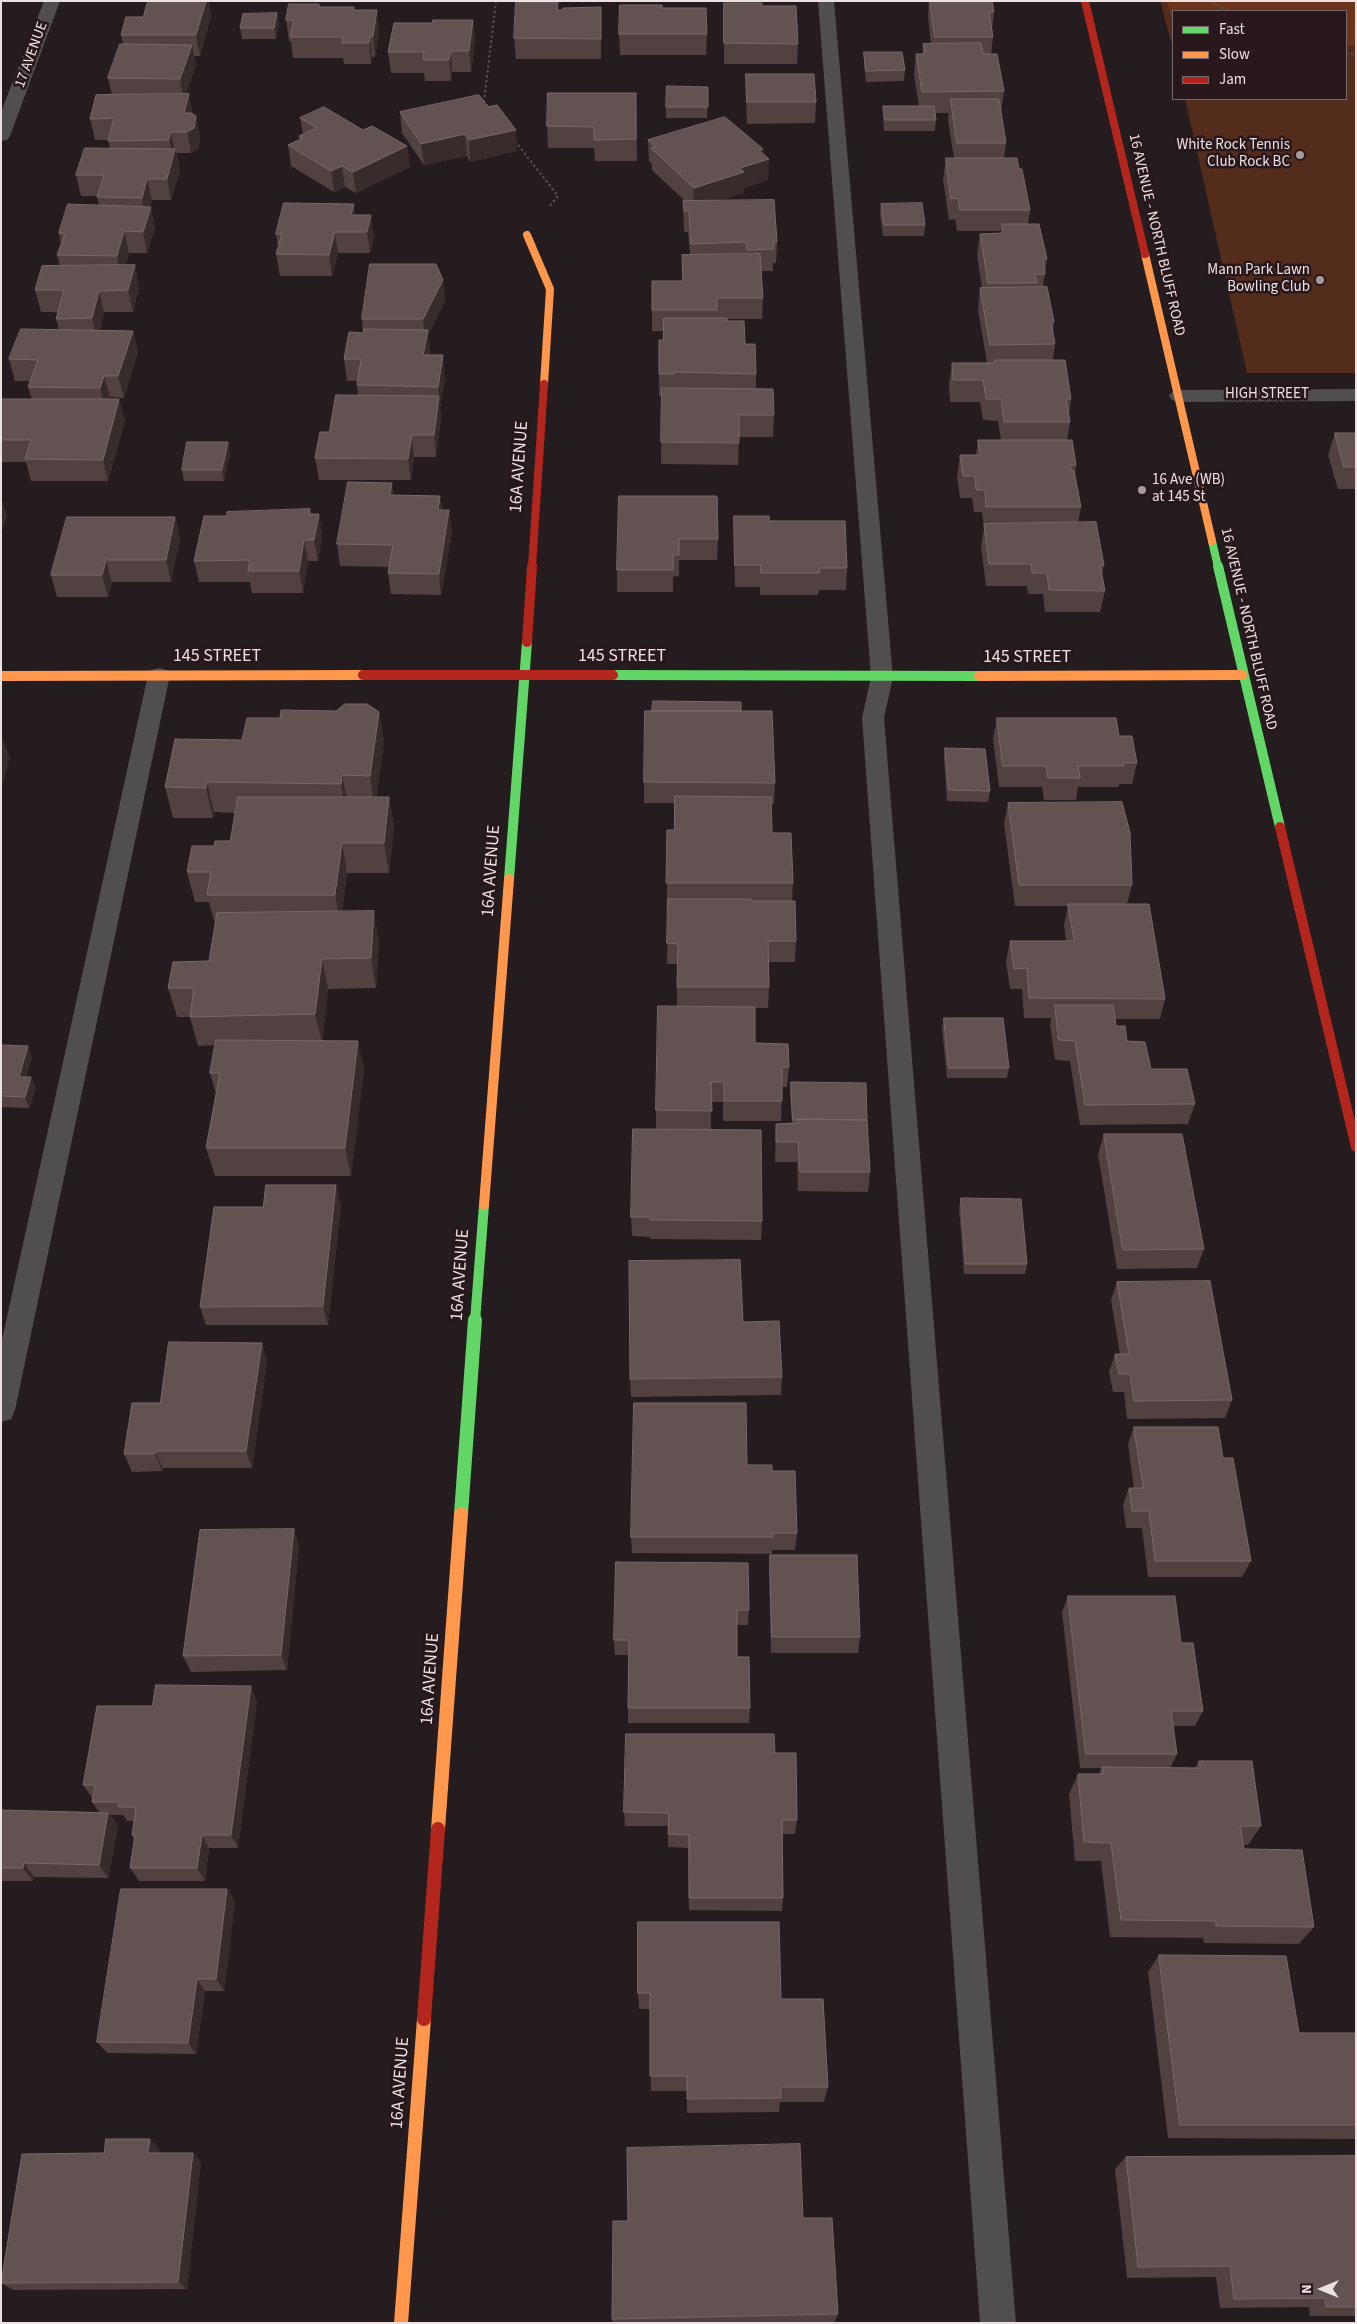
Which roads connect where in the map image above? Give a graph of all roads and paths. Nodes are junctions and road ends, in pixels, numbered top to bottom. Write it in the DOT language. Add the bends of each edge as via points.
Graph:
graph roads {
  1 [pos="52,1"];
  2 [pos="496,1"];
  3 [pos="826,1"];
  4 [pos="1085,1"];
  5 [pos="1208,1"];
  6 [pos="1228,10"];
  7 [pos="497,117"];
  8 [pos="1,136"];
  9 [pos="515,141"];
  10 [pos="527,234"];
  11 [pos="1356,395"];
  12 [pos="1179,396"];
  13 [pos="523,674"];
  14 [pos="159,675"];
  15 [pos="1242,675"];
  16 [pos="1,676"];
  17 [pos="882,677"];
  18 [pos="1356,1147"];
  19 [pos="1,1410"];
  20 [pos="401,2323"];
  21 [pos="998,2323"];
  1 -- 8 [label="street, 17 AVENUE"];
  2 -- 7 [label="path" via="484,101"];
  3 -- 17 [label="lane"];
  4 -- 12 [label="street, 16 AVENUE - NORTH BLUFF ROAD"];
  5 -- 6 [label="path"];
  9 -- 10 [label="path" via="558,196"];
  10 -- 13 [label="street, 16A AVENUE" via="550,289"];
  11 -- 12 [label="street, HIGH STREET"];
  12 -- 15 [label="street, 16 AVENUE - NORTH BLUFF ROAD"];
  13 -- 14 [label="street, 145 STREET"];
  13 -- 17 [label="street, 145 STREET"];
  13 -- 20 [label="street, 16A AVENUE"];
  14 -- 16 [label="street, 145 STREET"];
  14 -- 19 [label="lane"];
  15 -- 17 [label="street, 145 STREET"];
  15 -- 18 [label="street, 16 AVENUE - NORTH BLUFF ROAD"];
  17 -- 21 [label="lane" via="873,718"];
}
